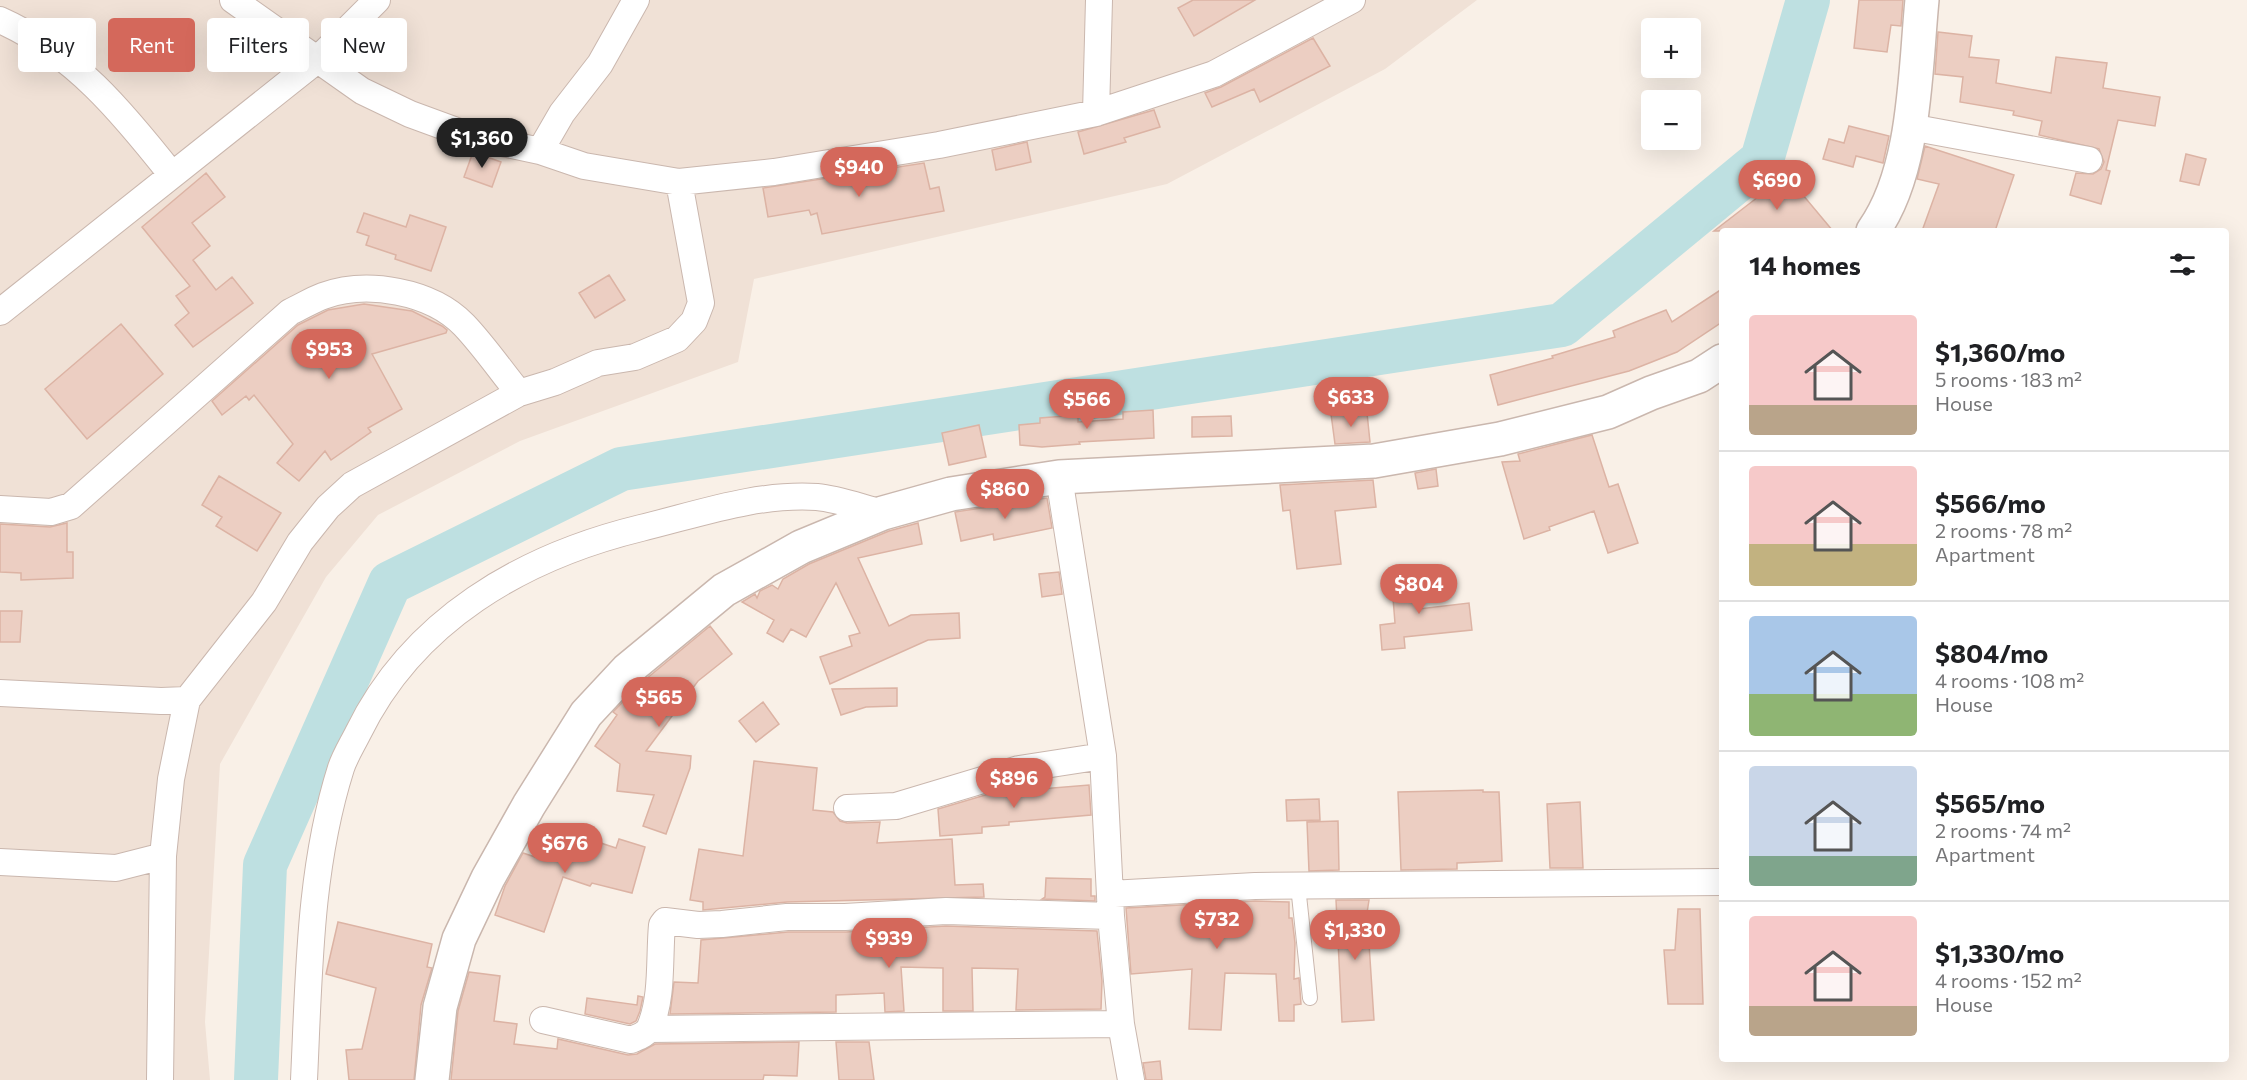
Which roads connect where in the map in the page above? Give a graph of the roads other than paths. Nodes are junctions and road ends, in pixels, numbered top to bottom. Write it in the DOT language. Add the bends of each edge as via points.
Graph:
graph roads {
  1 [pos="233,0"];
  2 [pos="377,0"];
  3 [pos="636,0"];
  4 [pos="1099,0"];
  5 [pos="1352,0"];
  6 [pos="1922,0"];
  7 [pos="0,20"];
  8 [pos="317,60"];
  9 [pos="1096,113"];
  10 [pos="1910,127"];
  11 [pos="540,151"];
  12 [pos="2089,160"];
  13 [pos="172,175"];
  14 [pos="679,182"];
  15 [pos="1875,228"];
  16 [pos="0,312"];
  17 [pos="1719,364"];
  18 [pos="519,393"];
  19 [pos="1059,477"];
  20 [pos="0,509"];
  21 [pos="883,513"];
  22 [pos="0,693"];
  23 [pos="187,700"];
  24 [pos="1103,756"];
  25 [pos="847,808"];
  26 [pos="163,856"];
  27 [pos="0,862"];
  28 [pos="1719,882"];
  29 [pos="1298,886"];
  30 [pos="1111,905"];
  31 [pos="1310,998"];
  32 [pos="543,1020"];
  33 [pos="1121,1024"];
  34 [pos="650,1029"];
  35 [pos="160,1080"];
  36 [pos="304,1080"];
  37 [pos="432,1080"];
  38 [pos="1131,1080"];
  1 -- 8 [label="street"];
  2 -- 8 [label="street"];
  3 -- 11 [label="street" via="600,64 562,113"];
  4 -- 9 [label="street"];
  5 -- 9 [label="street" via="1214,74"];
  6 -- 10 [label="street"];
  7 -- 13 [label="street" via="57,52 96,85"];
  8 -- 11 [label="street" via="362,91 410,114 470,136"];
  8 -- 13 [label="street"];
  9 -- 14 [label="street" via="927,147 774,172"];
  10 -- 12 [label="street"];
  10 -- 15 [label="street" via="1892,195"];
  11 -- 14 [label="street" via="584,166"];
  13 -- 16 [label="street"];
  14 -- 18 [label="street" via="700,303 694,321 677,339 635,357 598,363"];
  17 -- 19 [label="street" via="1699,376 1608,412 1500,439 1374,461"];
  18 -- 20 [label="street" via="462,324 425,297 348,290 323,296 290,312 71,506 51,512"];
  18 -- 23 [label="street" via="352,484 300,542 264,602"];
  19 -- 21 [label="street" via="951,494"];
  19 -- 24 [label="street"];
  21 -- 36 [label="street" via="820,498 786,496 753,500 595,539 532,565 452,614 413,651 374,700 342,766 327,824 310,933"];
  21 -- 37 [label="street" via="801,547 724,590 627,670 586,714 524,814 459,939 440,1007"];
  22 -- 23 [label="street"];
  23 -- 26 [label="street" via="171,779"];
  24 -- 25 [label="street" via="1019,769 896,807"];
  24 -- 30 [label="street"];
  26 -- 27 [label="street" via="116,868"];
  26 -- 35 [label="street"];
  28 -- 29 [label="street"];
  29 -- 30 [label="street" via="1255,886"];
  29 -- 31 [label="lane"];
  30 -- 33 [label="street"];
  30 -- 34 [label="street" via="787,917 698,925 665,921"];
  32 -- 34 [label="street" via="631,1040"];
  33 -- 34 [label="street"];
  33 -- 38 [label="street"];
}
